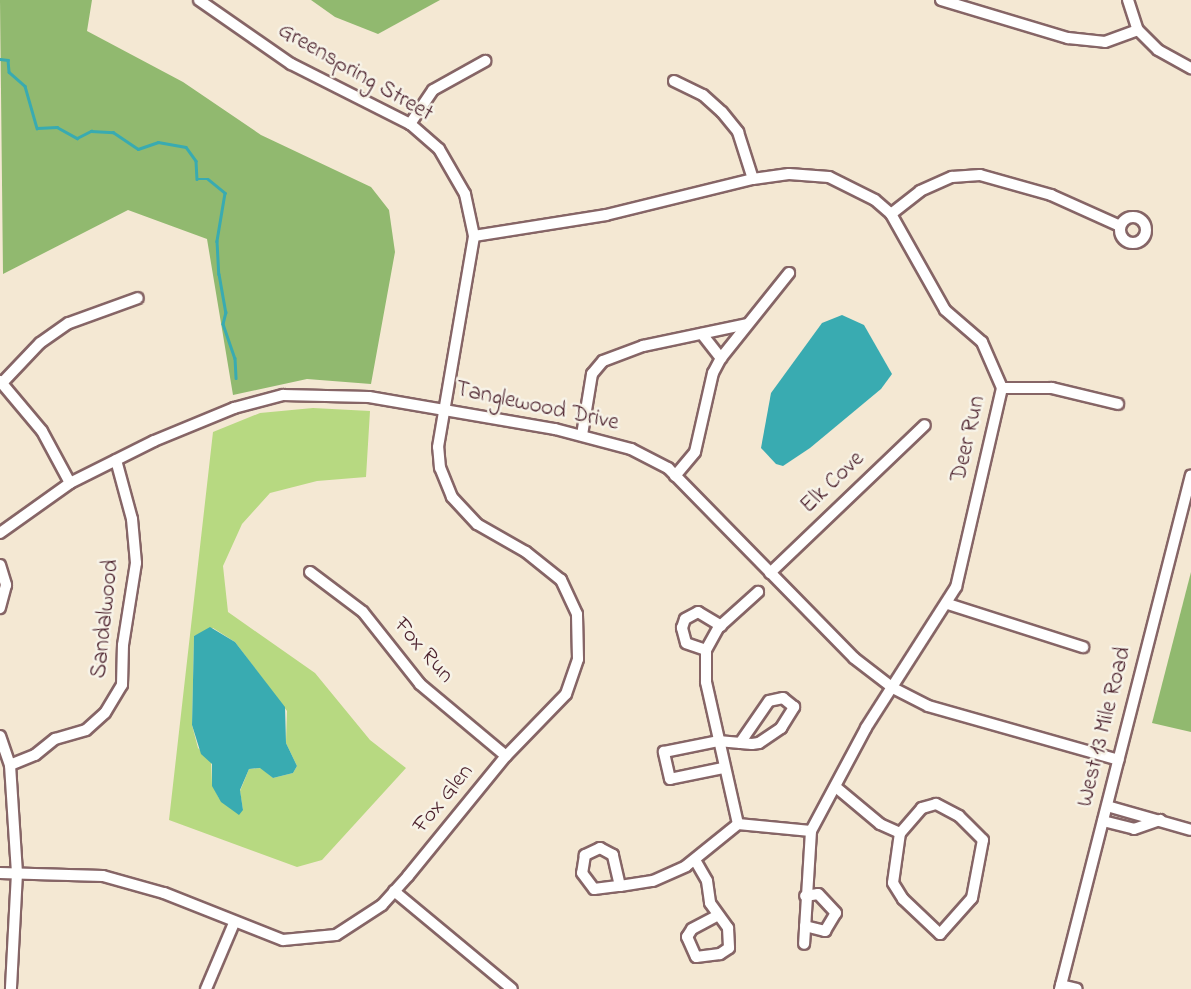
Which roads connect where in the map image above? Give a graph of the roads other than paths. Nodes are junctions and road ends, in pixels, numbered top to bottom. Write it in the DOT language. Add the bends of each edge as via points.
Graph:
graph roads {
  1 [pos="199,0"];
  2 [pos="941,0"];
  3 [pos="1128,0"];
  4 [pos="1138,30"];
  5 [pos="485,61"];
  6 [pos="1191,68"];
  7 [pos="674,81"];
  8 [pos="410,124"];
  9 [pos="753,179"];
  10 [pos="891,214"];
  11 [pos="1120,226"];
  12 [pos="474,236"];
  13 [pos="789,274"];
  14 [pos="138,299"];
  15 [pos="747,324"];
  16 [pos="702,334"];
  17 [pos="721,358"];
  18 [pos="1,382"];
  19 [pos="1002,388"];
  20 [pos="1118,404"];
  21 [pos="444,410"];
  22 [pos="925,425"];
  23 [pos="582,435"];
  24 [pos="116,460"];
  25 [pos="1191,475"];
  26 [pos="675,476"];
  27 [pos="71,483"];
  28 [pos="0,533"];
  29 [pos="0,565"];
  30 [pos="310,572"];
  31 [pos="770,573"];
  32 [pos="758,592"];
  33 [pos="948,604"];
  34 [pos="0,608"];
  35 [pos="720,626"];
  36 [pos="1083,647"];
  37 [pos="706,650"];
  38 [pos="893,688"];
  39 [pos="0,736"];
  40 [pos="718,741"];
  41 [pos="740,743"];
  42 [pos="506,757"];
  43 [pos="1119,760"];
  44 [pos="10,765"];
  45 [pos="723,768"];
  46 [pos="837,788"];
  47 [pos="1107,806"];
  48 [pos="1160,820"];
  49 [pos="1103,821"];
  50 [pos="738,824"];
  51 [pos="1191,830"];
  52 [pos="811,831"];
  53 [pos="900,833"];
  54 [pos="695,860"];
  55 [pos="0,873"];
  56 [pos="17,873"];
  57 [pos="620,886"];
  58 [pos="394,891"];
  59 [pos="805,896"];
  60 [pos="716,916"];
  61 [pos="234,923"];
  62 [pos="805,926"];
  63 [pos="804,944"];
  64 [pos="1060,987"];
  65 [pos="11,989"];
  66 [pos="206,989"];
  67 [pos="512,989"];
  68 [pos="1077,989"];
  1 -- 8 [label="street, Greenspring Street" via="292,64"];
  2 -- 4 [label="street" via="1069,38 1105,41"];
  3 -- 4 [label="street"];
  4 -- 6 [label="street" via="1158,50"];
  5 -- 8 [label="street" via="433,90"];
  7 -- 9 [label="street" via="703,95 722,112 738,132"];
  8 -- 12 [label="street, Greenspring Street" via="439,149 465,194"];
  9 -- 10 [label="street, Deer Run" via="789,174 828,177 875,200"];
  9 -- 12 [label="street, Deer Run" via="606,215"];
  10 -- 11 [label="street" via="920,191 952,177 980,175 1051,195"];
  10 -- 19 [label="street, Deer Run" via="946,310 982,342"];
  12 -- 21 [label="street, Greenspring Street"];
  13 -- 15 [label="street"];
  14 -- 18 [label="street" via="69,323 40,343"];
  15 -- 16 [label="street"];
  15 -- 17 [label="street"];
  16 -- 17 [label="street"];
  16 -- 23 [label="street" via="603,360 592,374"];
  17 -- 26 [label="street" via="713,373 695,452"];
  18 -- 27 [label="street" via="42,431"];
  19 -- 20 [label="street" via="1052,388"];
  19 -- 33 [label="street, Deer Run"];
  21 -- 23 [label="street, Tanglewood Drive"];
  21 -- 24 [label="street, Tanglewood Drive" via="356,396 283,395 234,408"];
  21 -- 42 [label="street, Fox Glen" via="440,468 452,497 477,524 526,552 561,580 577,614 578,659 566,694"];
  22 -- 31 [label="street, Elk Cove"];
  23 -- 26 [label="street, Tanglewood Drive" via="631,449"];
  24 -- 27 [label="street, Tanglewood Drive"];
  24 -- 44 [label="street, Sandalwood" via="132,519 136,563 123,645 122,685 105,713 86,730 55,739 35,755"];
  25 -- 43 [label="street, West 13 Mile Road"];
  26 -- 31 [label="street, Tanglewood Drive"];
  27 -- 28 [label="street, Tanglewood Drive"];
  29 -- 34 [label="street" via="6,585"];
  30 -- 42 [label="street, Fox Run" via="363,612 420,684"];
  31 -- 38 [label="street, Tanglewood Drive" via="854,657"];
  32 -- 35 [label="street"];
  33 -- 36 [label="street"];
  33 -- 38 [label="street, Deer Run"];
  35 -- 37 [label="street"];
  35 -- 37 [label="street" via="698,612 685,619 682,628 687,643"];
  37 -- 40 [label="street" via="706,682"];
  38 -- 43 [label="street, Tanglewood Drive" via="928,706"];
  38 -- 46 [label="street, Deer Run" via="866,728"];
  39 -- 44 [label="street"];
  40 -- 41 [label="street"];
  40 -- 45 [label="street"];
  40 -- 45 [label="street" via="664,752 670,779"];
  41 -- 41 [label="street" via="759,743 774,736 794,707 783,698 769,701"];
  42 -- 58 [label="street, Fox Glen"];
  43 -- 47 [label="street, West 13 Mile Road"];
  44 -- 56 [label="street"];
  45 -- 50 [label="street"];
  46 -- 52 [label="street, Deer Run"];
  46 -- 53 [label="street" via="880,824"];
  47 -- 48 [label="street"];
  47 -- 49 [label="street, West 13 Mile Road"];
  48 -- 49 [label="street" via="1134,829"];
  48 -- 51 [label="street"];
  49 -- 64 [label="street, West 13 Mile Road"];
  50 -- 52 [label="street"];
  50 -- 54 [label="street"];
  52 -- 59 [label="street"];
  53 -- 53 [label="street" via="922,808 936,804 959,816 983,841 972,898 940,934 893,883"];
  54 -- 57 [label="street" via="653,881"];
  54 -- 60 [label="street" via="708,881 709,903"];
  55 -- 56 [label="street, Fox Glen"];
  56 -- 61 [label="street, Fox Glen" via="103,876 164,893"];
  56 -- 65 [label="street"];
  58 -- 61 [label="street, Fox Glen" via="349,928 323,939 283,940"];
  58 -- 67 [label="street"];
  59 -- 62 [label="street"];
  59 -- 62 [label="street" via="818,894 836,913 825,932"];
  60 -- 60 [label="street" via="728,928 729,948 696,957 687,937 692,929"];
  61 -- 66 [label="street"];
  62 -- 63 [label="street"];
  64 -- 68 [label="street"];
}
